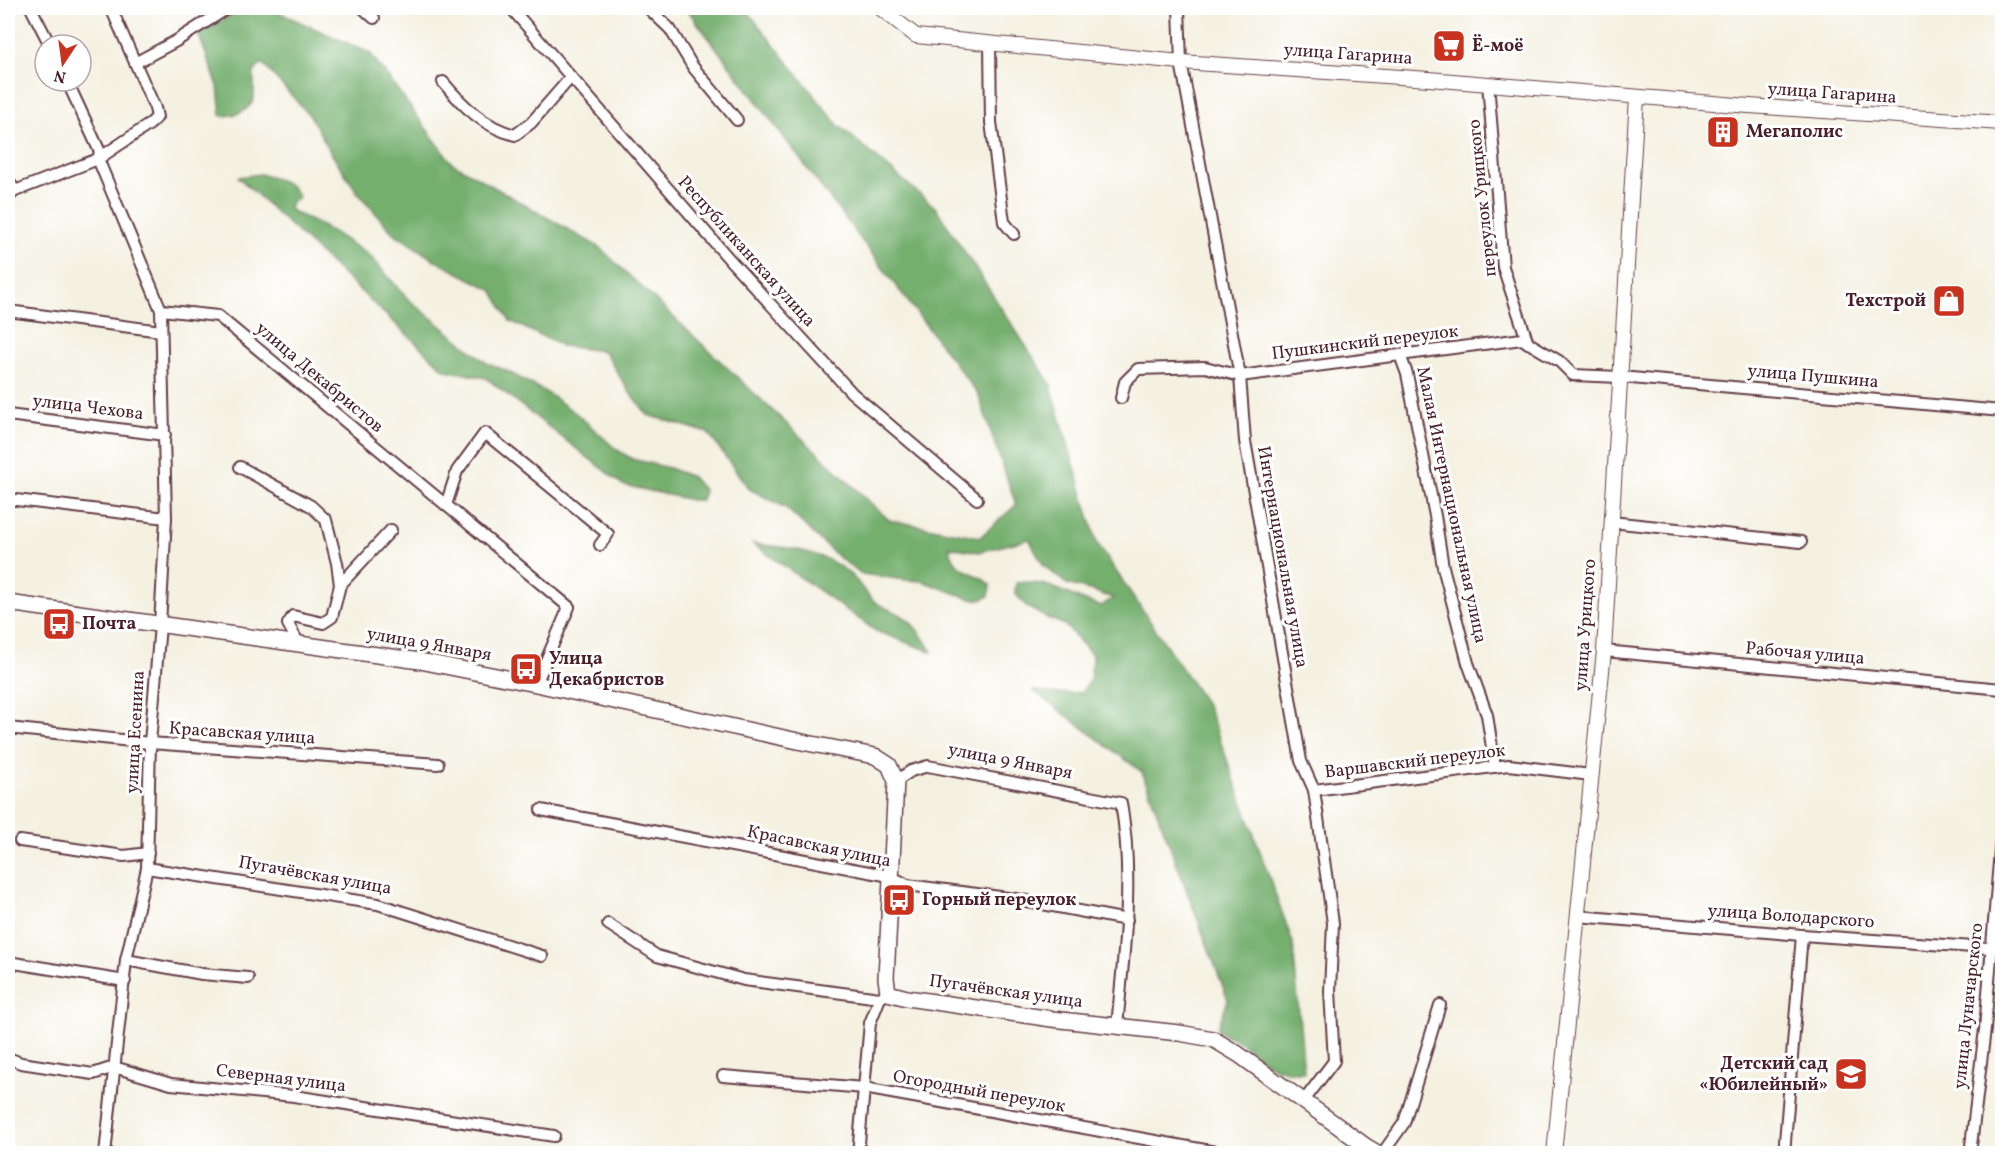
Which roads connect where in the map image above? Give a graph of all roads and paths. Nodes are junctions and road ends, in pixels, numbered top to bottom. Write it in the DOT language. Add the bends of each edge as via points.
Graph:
graph roads {
  1 [pos="31,8"];
  2 [pos="111,8"];
  3 [pos="228,8"];
  4 [pos="363,8"];
  5 [pos="511,8"];
  6 [pos="648,8"];
  7 [pos="880,8"];
  8 [pos="1179,8"];
  9 [pos="374,18"];
  10 [pos="44,33"];
  11 [pos="990,43"];
  12 [pos="1181,62"];
  13 [pos="135,63"];
  14 [pos="571,77"];
  15 [pos="443,82"];
  16 [pos="1488,83"];
  17 [pos="73,93"];
  18 [pos="1637,97"];
  19 [pos="737,120"];
  20 [pos="2002,123"];
  21 [pos="98,159"];
  22 [pos="8,180"];
  23 [pos="11,194"];
  24 [pos="1014,234"];
  25 [pos="161,310"];
  26 [pos="8,311"];
  27 [pos="161,331"];
  28 [pos="1528,343"];
  29 [pos="1400,355"];
  30 [pos="1240,376"];
  31 [pos="1620,377"];
  32 [pos="1121,398"];
  33 [pos="2002,411"];
  34 [pos="8,415"];
  35 [pos="165,435"];
  36 [pos="240,467"];
  37 [pos="8,499"];
  38 [pos="977,499"];
  39 [pos="446,505"];
  40 [pos="166,518"];
  41 [pos="1611,522"];
  42 [pos="391,530"];
  43 [pos="1801,542"];
  44 [pos="600,545"];
  45 [pos="339,585"];
  46 [pos="8,603"];
  47 [pos="160,625"];
  48 [pos="299,644"];
  49 [pos="1604,651"];
  50 [pos="536,684"];
  51 [pos="2002,689"];
  52 [pos="8,728"];
  53 [pos="150,743"];
  54 [pos="438,764"];
  55 [pos="1496,767"];
  56 [pos="1591,775"];
  57 [pos="896,781"];
  58 [pos="1314,790"];
  59 [pos="540,810"];
  60 [pos="2002,826"];
  61 [pos="20,842"];
  62 [pos="148,853"];
  63 [pos="147,867"];
  64 [pos="890,876"];
  65 [pos="1577,916"];
  66 [pos="1127,920"];
  67 [pos="608,924"];
  68 [pos="1802,935"];
  69 [pos="1997,948"];
  70 [pos="542,956"];
  71 [pos="126,960"];
  72 [pos="8,962"];
  73 [pos="248,978"];
  74 [pos="124,981"];
  75 [pos="884,995"];
  76 [pos="1440,1005"];
  77 [pos="1117,1026"];
  78 [pos="8,1058"];
  79 [pos="114,1067"];
  80 [pos="723,1076"];
  81 [pos="864,1088"];
  82 [pos="1303,1102"];
  83 [pos="554,1136"];
  84 [pos="105,1154"];
  85 [pos="858,1154"];
  86 [pos="1227,1154"];
  87 [pos="1380,1154"];
  88 [pos="1554,1154"];
  89 [pos="1784,1154"];
  90 [pos="1971,1154"];
  1 -- 10 [label="street"];
  2 -- 13 [label="street"];
  3 -- 13 [label="street"];
  4 -- 9 [label="street"];
  5 -- 14 [label="street, Республиканская улица"];
  6 -- 19 [label="street" via="670,29 693,67"];
  7 -- 11 [label="street, улица Гагарина" via="916,36"];
  8 -- 12 [label="street, Интернациональная улица"];
  11 -- 12 [label="street, улица Гагарина"];
  11 -- 24 [label="street" via="991,122 1004,222"];
  12 -- 16 [label="street, улица Гагарина"];
  12 -- 30 [label="street, Интернациональная улица"];
  13 -- 21 [label="street" via="157,117"];
  14 -- 15 [label="street" via="531,123 515,135 479,119"];
  14 -- 38 [label="street, Республиканская улица" via="852,393"];
  16 -- 18 [label="street, улица Гагарина"];
  16 -- 28 [label="street, переулок Урицкого" via="1503,267"];
  17 -- 21 [label="street" via="100,152"];
  18 -- 20 [label="street, улица Гагарина"];
  18 -- 31 [label="street, улица Урицкого"];
  21 -- 23 [label="street"];
  21 -- 25 [label="street"];
  22 -- 23 [label="street"];
  25 -- 27 [label="street, улица Есенина"];
  25 -- 39 [label="street, улица Декабристов" via="218,316"];
  26 -- 27 [label="street"];
  27 -- 35 [label="street, улица Есенина"];
  28 -- 29 [label="street, Пушкинский переулок" via="1522,339"];
  28 -- 31 [label="street, Пушкинский переулок" via="1574,375"];
  29 -- 30 [label="street, Пушкинский переулок"];
  29 -- 55 [label="street, Малая Интернациональная улица" via="1443,567 1468,663 1487,715"];
  30 -- 32 [label="street, Пушкинский переулок" via="1205,367 1138,369 1125,382"];
  30 -- 58 [label="street, Интернациональная улица" via="1245,441 1301,761"];
  31 -- 33 [label="street, улица Пушкина"];
  31 -- 41 [label="street, улица Урицкого"];
  34 -- 35 [label="street, улица Чехова"];
  35 -- 40 [label="street, улица Есенина"];
  36 -- 45 [label="street" via="311,506 326,520"];
  37 -- 40 [label="street"];
  39 -- 44 [label="street" via="457,471 486,433 608,534"];
  39 -- 50 [label="street, улица Декабристов" via="569,607"];
  40 -- 47 [label="street, улица Есенина"];
  41 -- 43 [label="street"];
  41 -- 49 [label="street, улица Урицкого"];
  42 -- 45 [label="street"];
  45 -- 48 [label="street" via="332,617 323,623 294,616 288,624"];
  46 -- 47 [label="main road, улица 9 Января"];
  47 -- 48 [label="main road, улица 9 Января"];
  47 -- 53 [label="street, улица Есенина"];
  48 -- 50 [label="main road, улица 9 Января" via="420,661"];
  49 -- 51 [label="street, Рабочая улица"];
  49 -- 56 [label="street, улица Урицкого"];
  50 -- 57 [label="main road, улица 9 Января" via="875,756 889,765"];
  52 -- 53 [label="street, Красавская улица"];
  53 -- 54 [label="street, Красавская улица"];
  53 -- 62 [label="street, улица Есенина"];
  55 -- 56 [label="street, Варшавский переулок" via="1509,765"];
  55 -- 58 [label="street, Варшавский переулок"];
  56 -- 65 [label="street, улица Урицкого"];
  57 -- 64 [label="main road"];
  57 -- 66 [label="street, улица 9 Января" via="928,766 1121,803 1127,837"];
  58 -- 82 [label="street, Интернациональная улица" via="1333,923 1330,991 1334,1061"];
  59 -- 64 [label="street, Красавская улица"];
  60 -- 69 [label="street, улица Луначарского"];
  61 -- 62 [label="street" via="124,856"];
  62 -- 63 [label="street, улица Есенина"];
  63 -- 70 [label="street, Пугачёвская улица" via="378,904"];
  63 -- 71 [label="street, улица Есенина"];
  64 -- 66 [label="street, Красавская улица" via="907,885 1016,899"];
  64 -- 75 [label="main road"];
  65 -- 68 [label="street, улица Володарского"];
  65 -- 88 [label="street, улица Урицкого"];
  66 -- 77 [label="street"];
  67 -- 75 [label="street, Пугачёвская улица" via="657,956 744,980"];
  68 -- 69 [label="street, улица Володарского"];
  68 -- 89 [label="street"];
  69 -- 90 [label="street, улица Луначарского"];
  71 -- 73 [label="street"];
  71 -- 74 [label="street, улица Есенина"];
  72 -- 74 [label="street"];
  74 -- 79 [label="street, улица Есенина"];
  75 -- 77 [label="main road, Пугачёвская улица"];
  75 -- 81 [label="street" via="870,1023"];
  76 -- 87 [label="street" via="1404,1123"];
  77 -- 82 [label="main road, Пугачёвская улица" via="1213,1039"];
  78 -- 79 [label="street, Северная улица" via="93,1074"];
  79 -- 83 [label="street, Северная улица" via="171,1084 294,1096"];
  79 -- 84 [label="street, улица Есенина"];
  80 -- 81 [label="street, Огородный переулок"];
  81 -- 85 [label="street"];
  81 -- 86 [label="street, Огородный переулок"];
  82 -- 87 [label="main road, Пугачёвская улица"];
}
